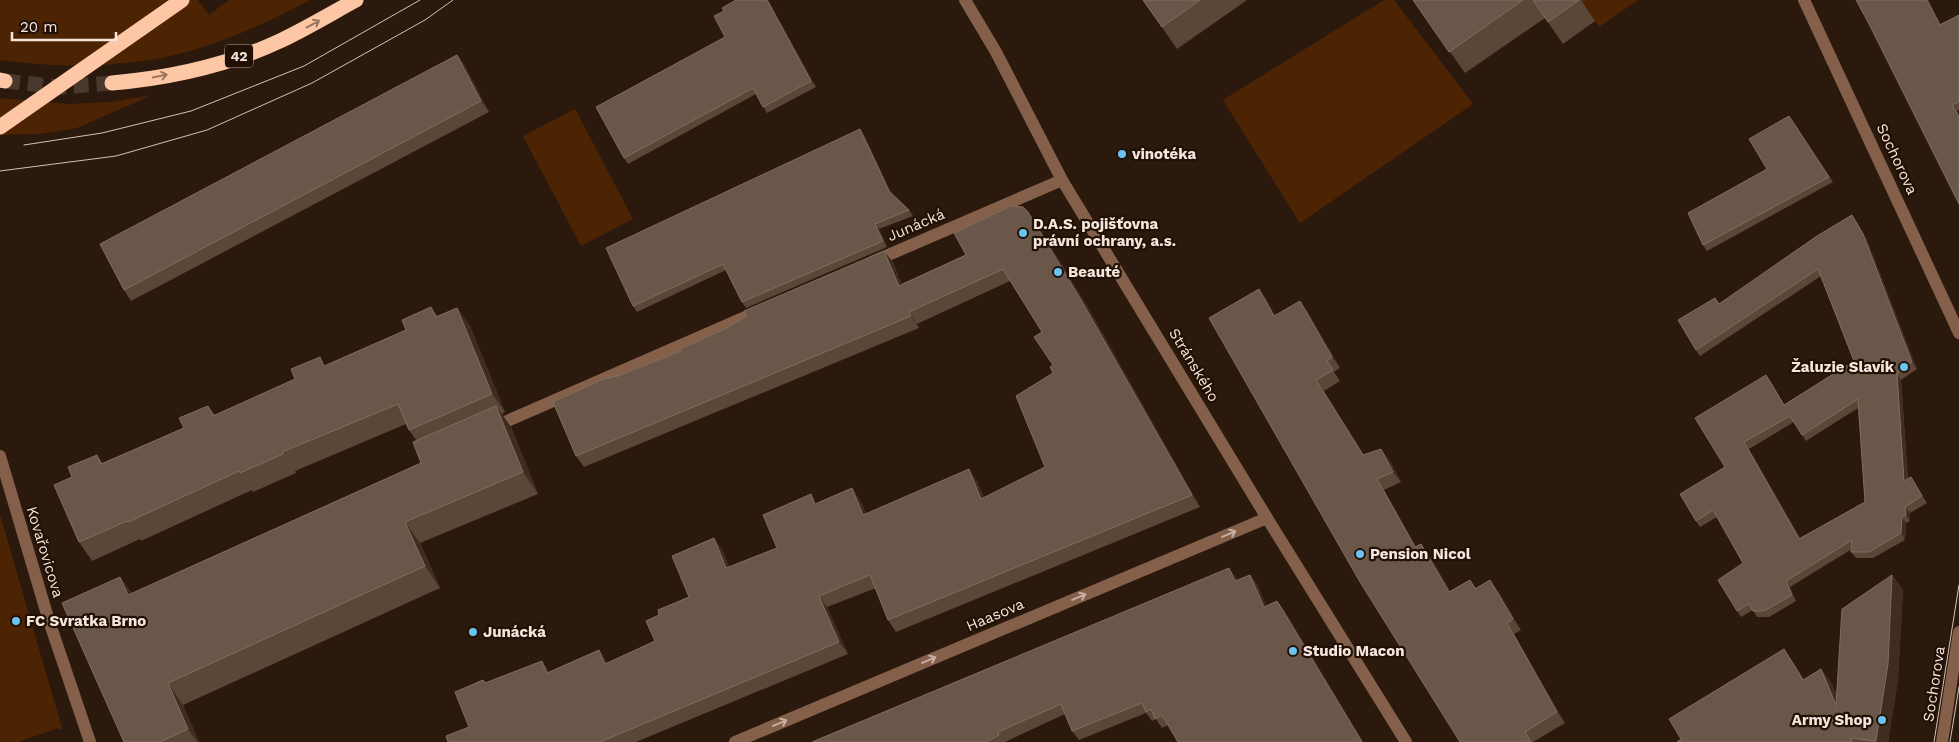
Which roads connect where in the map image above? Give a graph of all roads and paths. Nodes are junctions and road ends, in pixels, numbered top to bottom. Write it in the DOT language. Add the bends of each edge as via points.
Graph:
graph roads {
  1 [pos="182,0"];
  2 [pos="356,0"];
  3 [pos="965,0"];
  4 [pos="1804,0"];
  5 [pos="112,83"];
  6 [pos="0,127"];
  7 [pos="1062,180"];
  8 [pos="858,268"];
  9 [pos="768,307"];
  10 [pos="1959,333"];
  11 [pos="479,433"];
  12 [pos="0,456"];
  13 [pos="1267,518"];
  14 [pos="1959,632"];
  15 [pos="90,742"];
  16 [pos="735,742"];
  17 [pos="1406,742"];
  18 [pos="1942,742"];
  1 -- 6 [label="highway"];
  5 -- 2 [label="highway, 42, one-way" via="214,66 282,40"];
  3 -- 7 [label="street, Stránského" via="996,52"];
  4 -- 10 [label="street, Sochorova"];
  7 -- 8 [label="street, Junácká"];
  7 -- 13 [label="street, Stránského"];
  9 -- 11 [label="street"];
  12 -- 15 [label="street, Kovařovicova"];
  16 -- 13 [label="street, Haasova, one-way"];
  13 -- 17 [label="street, Stránského"];
  14 -- 18 [label="street, Sochorova"];
}
